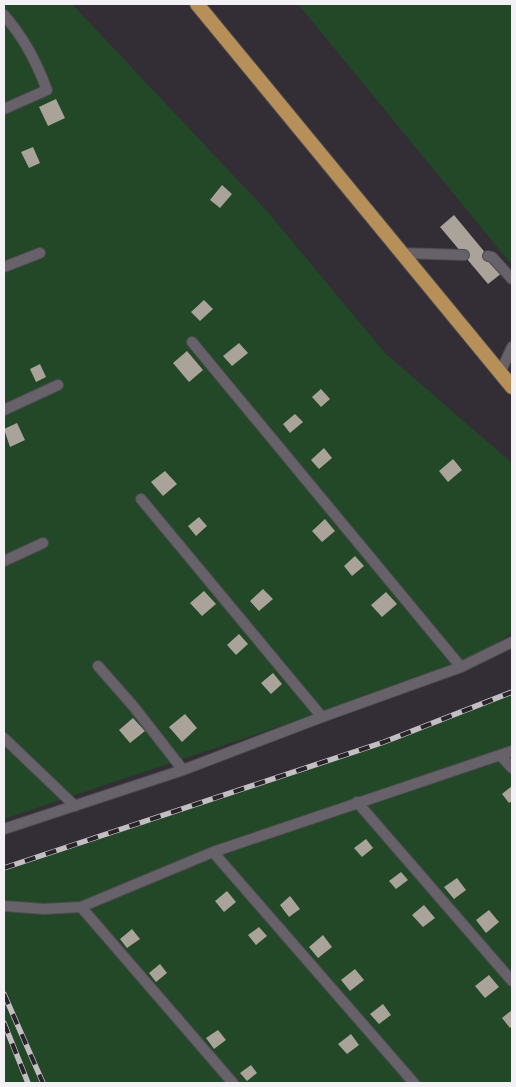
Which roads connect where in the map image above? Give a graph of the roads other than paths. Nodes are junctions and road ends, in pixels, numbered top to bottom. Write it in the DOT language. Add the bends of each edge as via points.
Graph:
graph roads {
  1 [pos="198,4"];
  2 [pos="4,15"];
  3 [pos="4,109"];
  4 [pos="40,253"];
  5 [pos="401,253"];
  6 [pos="464,255"];
  7 [pos="488,256"];
  8 [pos="4,268"];
  9 [pos="512,279"];
  10 [pos="192,342"];
  11 [pos="512,347"];
  12 [pos="500,373"];
  13 [pos="58,385"];
  14 [pos="512,387"];
  15 [pos="4,410"];
  16 [pos="141,499"];
  17 [pos="43,542"];
  18 [pos="4,561"];
  19 [pos="512,642"];
  20 [pos="98,666"];
  21 [pos="461,667"];
  22 [pos="322,716"];
  23 [pos="4,738"];
  24 [pos="512,751"];
  25 [pos="500,755"];
  26 [pos="512,768"];
  27 [pos="183,770"];
  28 [pos="357,802"];
  29 [pos="75,806"];
  30 [pos="4,829"];
  31 [pos="213,852"];
  32 [pos="4,906"];
  33 [pos="81,907"];
  34 [pos="512,981"];
  35 [pos="233,1083"];
  36 [pos="414,1083"];
  1 -- 5 [label="main road"];
  2 -- 3 [label="lane" via="19,32 37,63 46,90"];
  4 -- 8 [label="lane"];
  5 -- 6 [label="lane"];
  5 -- 12 [label="main road"];
  7 -- 9 [label="lane"];
  10 -- 21 [label="lane"];
  11 -- 12 [label="lane"];
  12 -- 14 [label="main road"];
  13 -- 15 [label="lane"];
  16 -- 22 [label="lane"];
  17 -- 18 [label="lane"];
  19 -- 21 [label="lane"];
  20 -- 27 [label="lane"];
  21 -- 22 [label="lane"];
  22 -- 27 [label="lane"];
  23 -- 29 [label="lane"];
  24 -- 25 [label="lane"];
  25 -- 26 [label="lane"];
  25 -- 28 [label="lane"];
  27 -- 29 [label="lane"];
  28 -- 31 [label="lane"];
  28 -- 34 [label="lane"];
  29 -- 30 [label="lane"];
  31 -- 33 [label="lane"];
  31 -- 36 [label="lane"];
  32 -- 33 [label="lane"];
  33 -- 35 [label="lane"];
}
